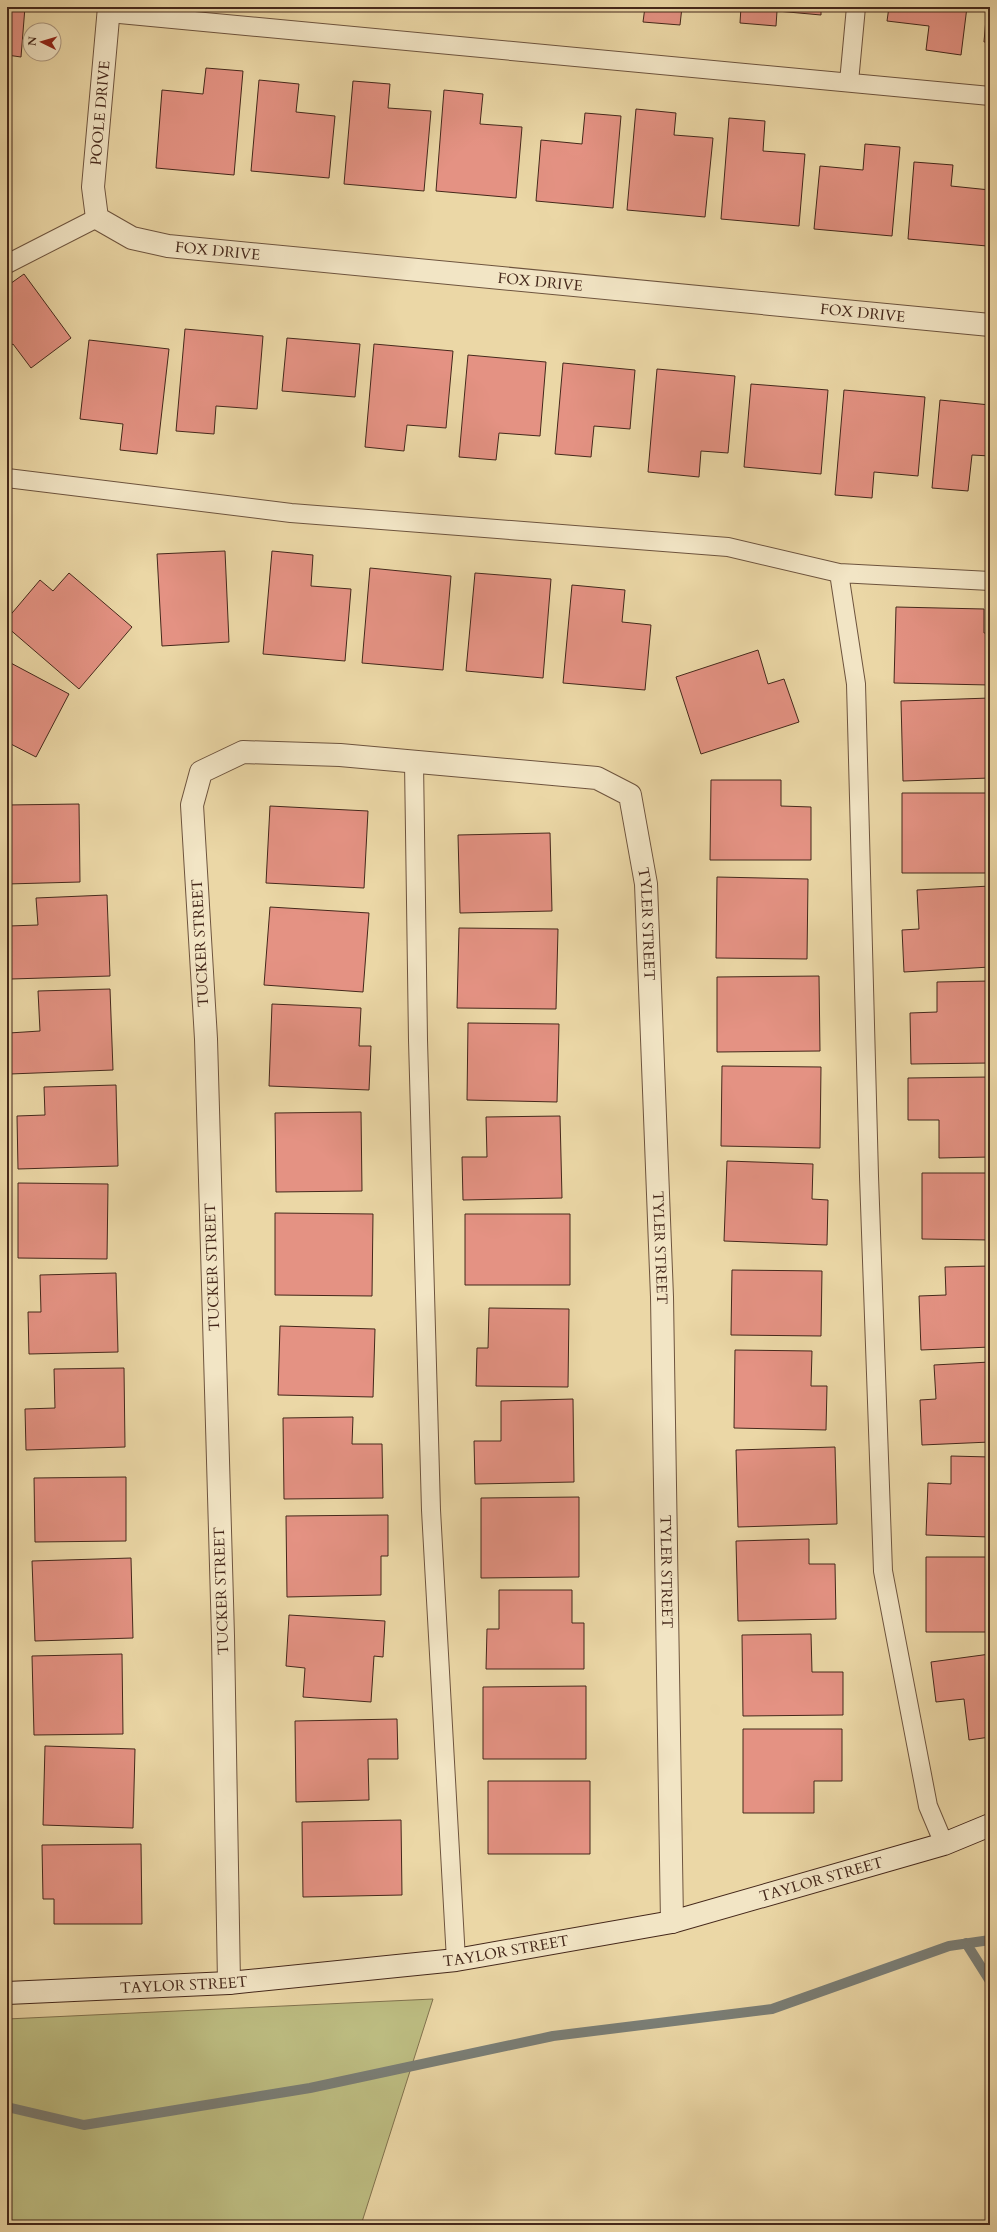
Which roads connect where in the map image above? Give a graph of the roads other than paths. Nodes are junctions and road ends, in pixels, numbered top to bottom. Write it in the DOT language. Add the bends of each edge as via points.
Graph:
graph roads {
  1 [pos="856,7"];
  2 [pos="109,10"];
  3 [pos="849,82"];
  4 [pos="990,96"];
  5 [pos="97,218"];
  6 [pos="7,264"];
  7 [pos="990,325"];
  8 [pos="7,478"];
  9 [pos="839,573"];
  10 [pos="990,581"];
  11 [pos="414,762"];
  12 [pos="990,1825"];
  13 [pos="944,1844"];
  14 [pos="672,1922"];
  15 [pos="456,1960"];
  16 [pos="229,1983"];
  17 [pos="7,1993"];
  1 -- 3 [label="lane"];
  2 -- 3 [label="lane"];
  2 -- 5 [label="street, POOLE DRIVE" via="93,187"];
  3 -- 4 [label="lane"];
  5 -- 6 [label="lane"];
  5 -- 7 [label="street, FOX DRIVE" via="132,238 168,246"];
  8 -- 9 [label="lane" via="291,513 728,547"];
  9 -- 10 [label="lane"];
  9 -- 13 [label="lane" via="856,684 883,1571 928,1806"];
  11 -- 14 [label="street, TYLER STREET" via="597,778 630,795 646,884 662,1297"];
  11 -- 15 [label="lane" via="418,1040 431,1510"];
  11 -- 16 [label="street, TUCKER STREET" via="340,755 243,752 201,772 192,805 206,1039 223,1644"];
  12 -- 13 [label="street, TAYLOR STREET"];
  13 -- 14 [label="street, TAYLOR STREET"];
  14 -- 15 [label="street, TAYLOR STREET"];
  15 -- 16 [label="street, TAYLOR STREET"];
  16 -- 17 [label="street, TAYLOR STREET"];
}
